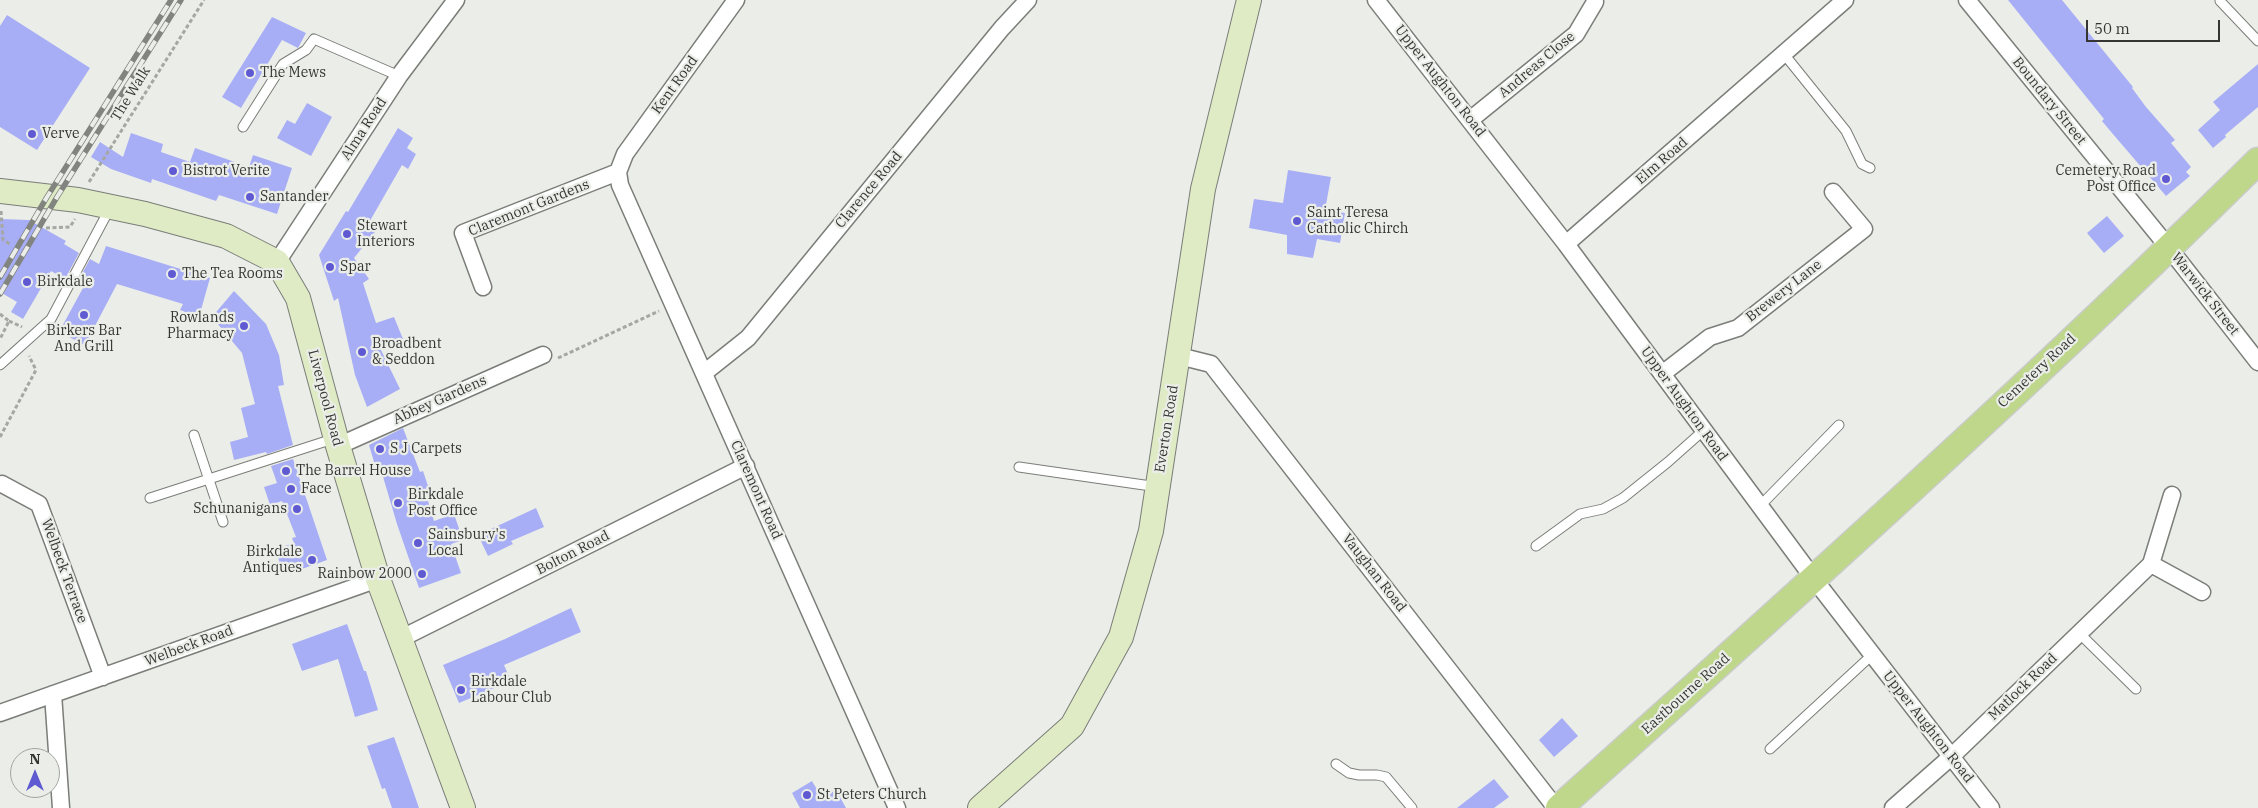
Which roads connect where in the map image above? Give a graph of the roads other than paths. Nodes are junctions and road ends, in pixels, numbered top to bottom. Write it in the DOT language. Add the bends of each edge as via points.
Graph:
graph roads {
  1 [pos="456,0"];
  2 [pos="736,0"];
  3 [pos="1028,0"];
  4 [pos="1249,0"];
  5 [pos="1376,0"];
  6 [pos="1845,0"];
  7 [pos="1967,0"];
  8 [pos="2220,1"];
  9 [pos="1595,2"];
  10 [pos="2258,41"];
  11 [pos="1784,54"];
  12 [pos="399,76"];
  13 [pos="1470,120"];
  14 [pos="243,127"];
  15 [pos="2258,161"];
  16 [pos="1870,168"];
  17 [pos="618,172"];
  18 [pos="0,190"];
  19 [pos="1833,192"];
  20 [pos="112,206"];
  21 [pos="1566,244"];
  22 [pos="2169,248"];
  23 [pos="277,262"];
  24 [pos="483,287"];
  25 [pos="543,355"];
  26 [pos="1179,356"];
  27 [pos="2258,362"];
  28 [pos="0,365"];
  29 [pos="704,373"];
  30 [pos="1662,374"];
  31 [pos="1839,425"];
  32 [pos="1704,430"];
  33 [pos="194,436"];
  34 [pos="337,442"];
  35 [pos="746,466"];
  36 [pos="1020,467"];
  37 [pos="208,479"];
  38 [pos="2,484"];
  39 [pos="1158,487"];
  40 [pos="2172,495"];
  41 [pos="150,498"];
  42 [pos="1760,506"];
  43 [pos="223,522"];
  44 [pos="1536,546"];
  45 [pos="2151,564"];
  46 [pos="378,579"];
  47 [pos="1814,579"];
  48 [pos="2202,592"];
  49 [pos="2079,633"];
  50 [pos="400,639"];
  51 [pos="1872,655"];
  52 [pos="103,677"];
  53 [pos="2136,689"];
  54 [pos="53,694"];
  55 [pos="0,713"];
  56 [pos="1770,749"];
  57 [pos="1952,756"];
  58 [pos="1336,764"];
  59 [pos="61,808"];
  60 [pos="463,808"];
  61 [pos="897,808"];
  62 [pos="980,808"];
  63 [pos="1412,808"];
  64 [pos="1558,808"];
  65 [pos="1893,808"];
  66 [pos="1991,808"];
  1 -- 12 [label="street, Alma Road"];
  2 -- 17 [label="street, Kent Road" via="625,154"];
  3 -- 29 [label="street, Clarence Road" via="748,338"];
  4 -- 26 [label="main road, Everton Road" via="1204,189"];
  5 -- 13 [label="street, Upper Aughton Road"];
  6 -- 11 [label="street, Elm Road"];
  7 -- 22 [label="street, Boundary Street"];
  8 -- 10 [label="lane"];
  9 -- 13 [label="street, Andreas Close" via="1576,34"];
  11 -- 16 [label="lane" via="1846,131 1862,164"];
  11 -- 21 [label="street, Elm Road"];
  12 -- 14 [label="lane" via="314,39 306,50 283,64"];
  12 -- 23 [label="street, Alma Road"];
  13 -- 21 [label="street, Upper Aughton Road"];
  15 -- 22 [label="main road, Cemetery Road"];
  17 -- 24 [label="street, Claremont Gardens" via="463,233"];
  17 -- 29 [label="street, Claremont Road" via="620,185"];
  18 -- 20 [label="main road" via="76,210"];
  19 -- 30 [label="street, Brewery Lane" via="1864,229 1738,328 1710,337"];
  20 -- 23 [label="main road" via="226,236"];
  20 -- 28 [label="lane" via="51,319"];
  21 -- 30 [label="street, Upper Aughton Road"];
  22 -- 27 [label="street, Warwick Street"];
  22 -- 47 [label="main road, Cemetery Road"];
  23 -- 34 [label="main road, Liverpool Road" via="298,298"];
  25 -- 34 [label="street, Abbey Gardens"];
  26 -- 39 [label="main road, Everton Road"];
  26 -- 64 [label="street, Vaughan Road" via="1211,364"];
  29 -- 35 [label="street, Claremont Road"];
  30 -- 32 [label="street, Upper Aughton Road"];
  31 -- 42 [label="lane"];
  32 -- 42 [label="street, Upper Aughton Road"];
  32 -- 44 [label="lane" via="1623,498 1603,509 1580,514"];
  33 -- 37 [label="lane"];
  34 -- 37 [label="lane"];
  34 -- 46 [label="main road, Liverpool Road"];
  35 -- 50 [label="street, Bolton Road"];
  35 -- 61 [label="street, Claremont Road"];
  36 -- 39 [label="lane"];
  37 -- 41 [label="lane"];
  37 -- 43 [label="lane"];
  38 -- 52 [label="street, Welbeck Terrace" via="39,504"];
  39 -- 62 [label="main road, Everton Road" via="1151,530 1121,637 1072,726"];
  40 -- 45 [label="street"];
  42 -- 47 [label="street, Upper Aughton Road"];
  45 -- 48 [label="street"];
  45 -- 49 [label="street, Matlock Road"];
  46 -- 50 [label="main road, Liverpool Road"];
  46 -- 52 [label="street, Welbeck Road"];
  47 -- 51 [label="street, Upper Aughton Road"];
  47 -- 64 [label="main road, Eastbourne Road"];
  49 -- 53 [label="lane"];
  49 -- 57 [label="street, Matlock Road"];
  50 -- 60 [label="main road, Liverpool Road"];
  51 -- 56 [label="lane"];
  51 -- 57 [label="street, Upper Aughton Road"];
  52 -- 54 [label="street, Welbeck Road"];
  54 -- 55 [label="street, Welbeck Road"];
  54 -- 59 [label="street"];
  57 -- 65 [label="street, Matlock Road"];
  57 -- 66 [label="street, Upper Aughton Road"];
  58 -- 63 [label="lane" via="1354,774 1386,777"];
}
